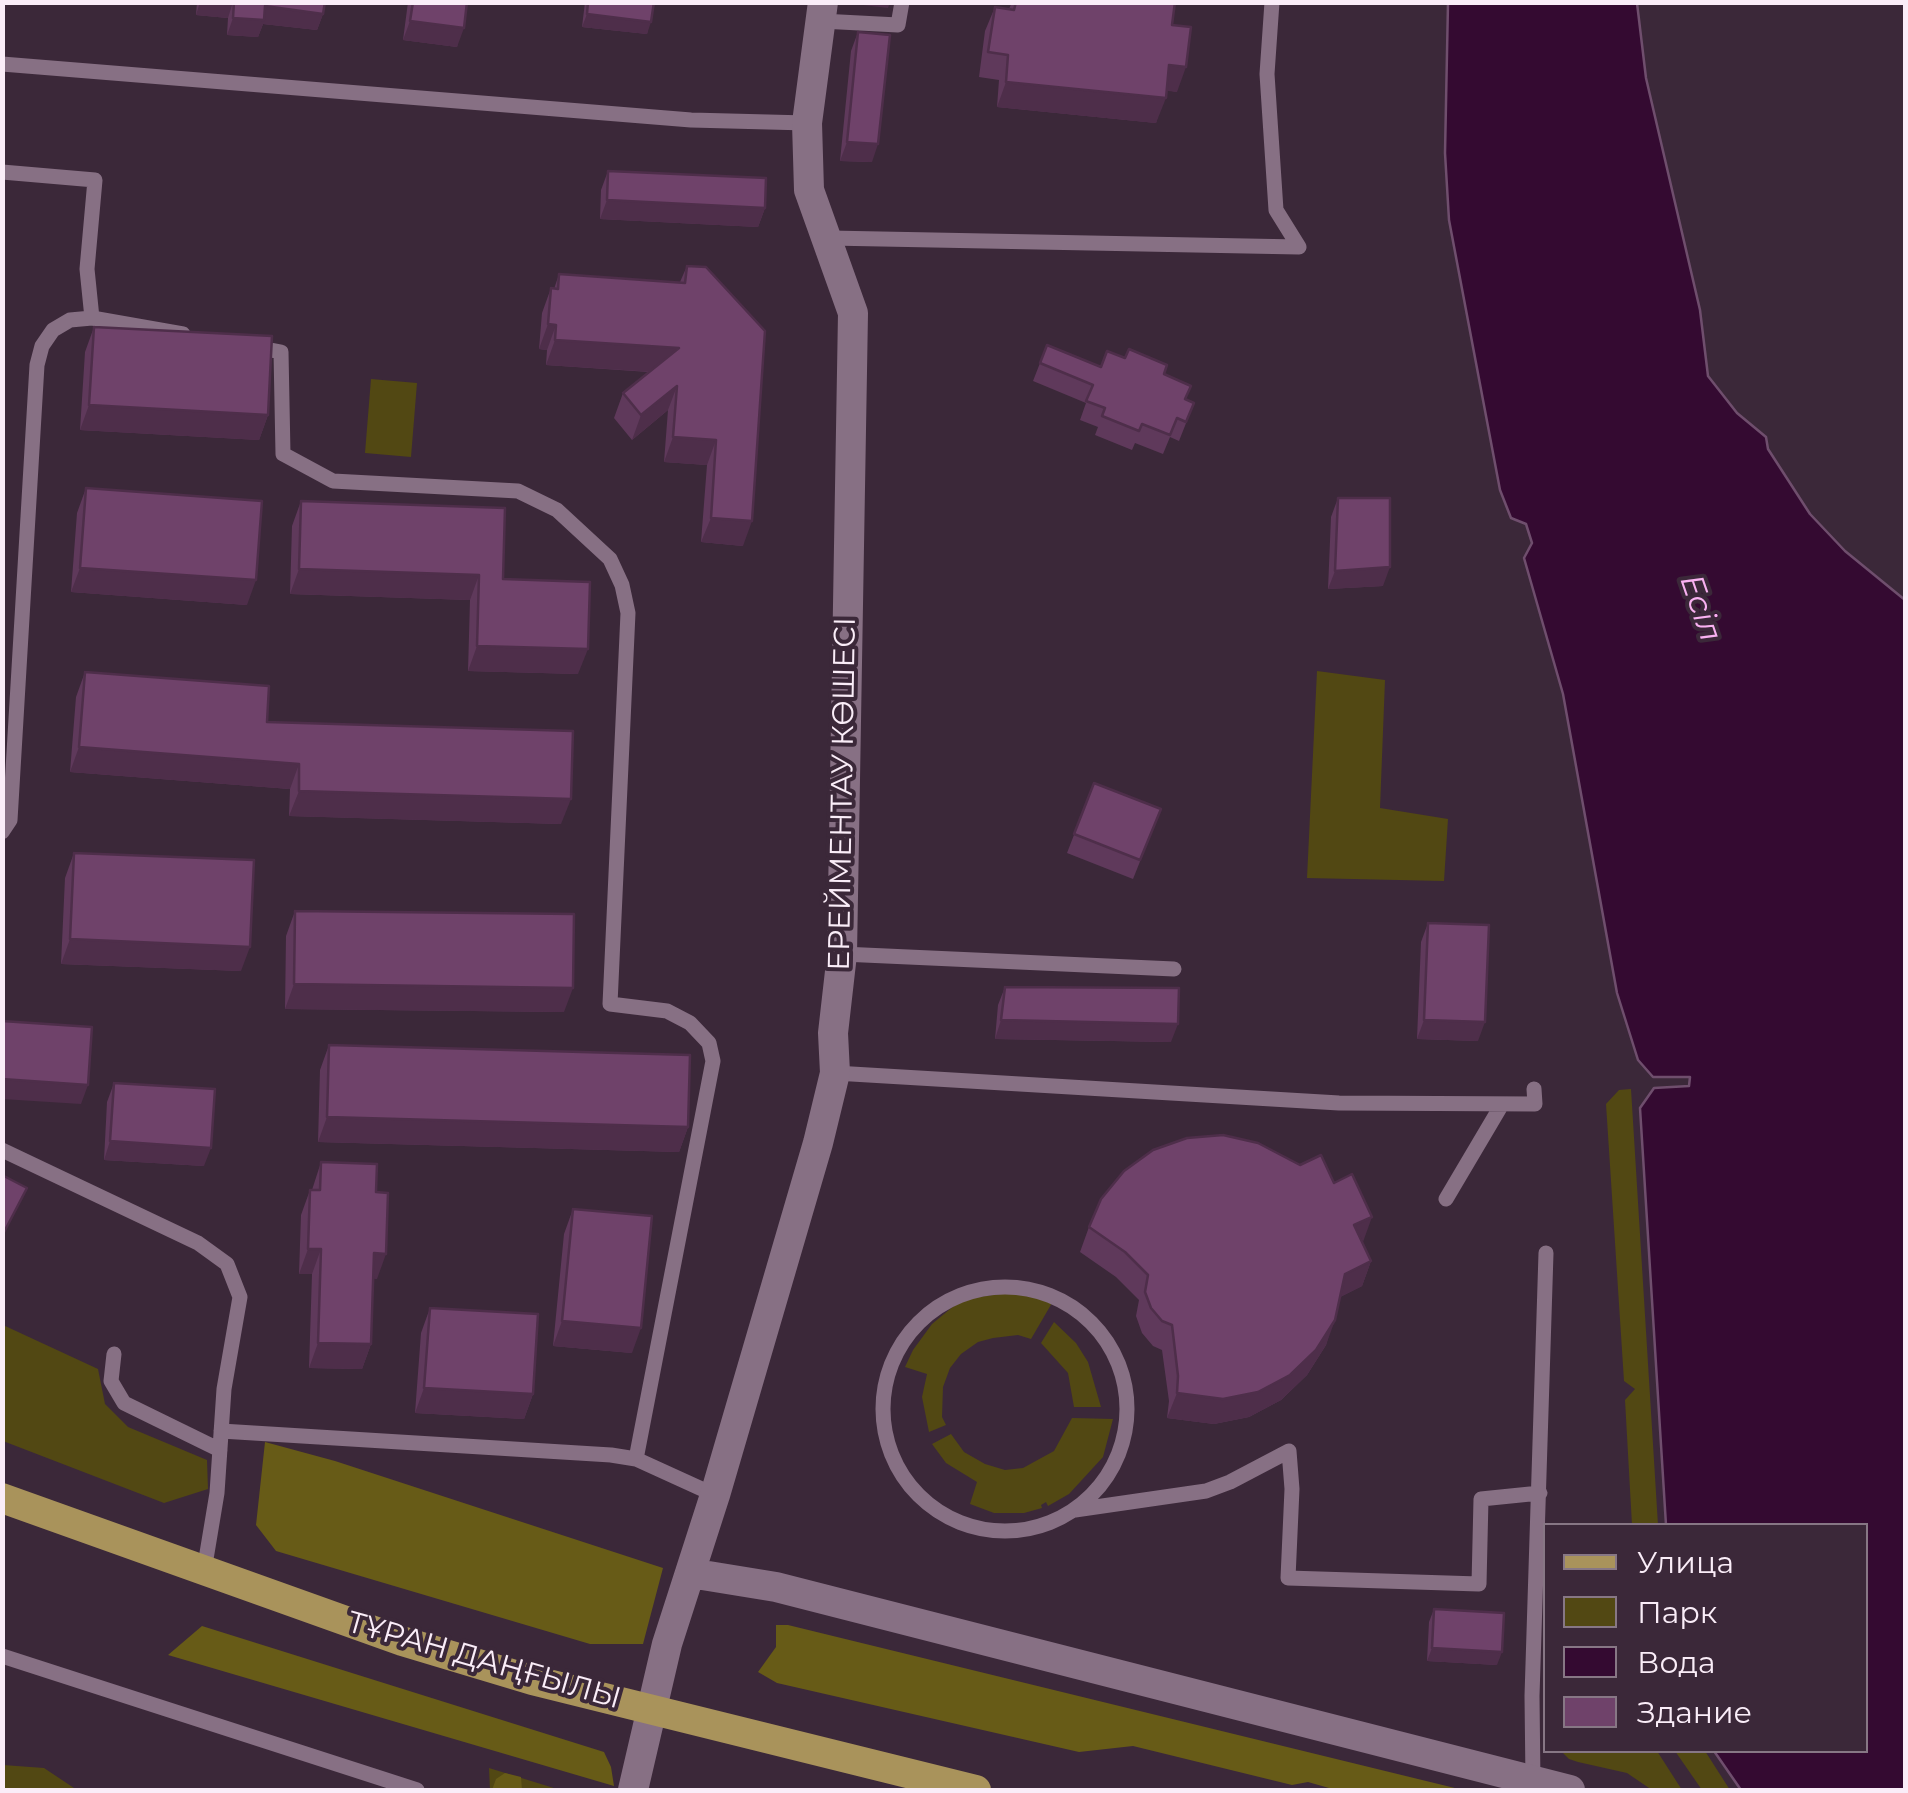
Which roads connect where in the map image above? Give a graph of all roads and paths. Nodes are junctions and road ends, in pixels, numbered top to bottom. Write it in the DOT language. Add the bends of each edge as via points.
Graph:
graph roads {
  1 [pos="902,2"];
  2 [pos="1272,2"];
  3 [pos="822,12"];
  4 [pos="2,64"];
  5 [pos="807,123"];
  6 [pos="2,172"];
  7 [pos="828,238"];
  8 [pos="92,318"];
  9 [pos="206,338"];
  10 [pos="244,345"];
  11 [pos="2,832"];
  12 [pos="842,954"];
  13 [pos="1174,969"];
  14 [pos="834,1073"];
  15 [pos="1534,1089"];
  16 [pos="1501,1106"];
  17 [pos="2,1150"];
  18 [pos="1446,1199"];
  19 [pos="1546,1253"];
  20 [pos="114,1354"];
  21 [pos="221,1431"];
  22 [pos="220,1450"];
  23 [pos="636,1459"];
  24 [pos="1540,1493"];
  25 [pos="715,1495"];
  26 [pos="2,1498"];
  27 [pos="1075,1510"];
  28 [pos="204,1571"];
  29 [pos="690,1573"];
  30 [pos="2,1656"];
  31 [pos="653,1708"];
  32 [pos="1533,1782"];
  33 [pos="417,1790"];
  34 [pos="633,1790"];
  35 [pos="976,1790"];
  36 [pos="1570,1790"];
  1 -- 3 [label="lane" via="898,25"];
  2 -- 7 [label="lane" via="1267,74 1276,210 1299,247"];
  3 -- 5 [label="street, ЕРЕЙМЕНТАУ КӨШЕСІ"];
  4 -- 5 [label="lane" via="691,120"];
  5 -- 7 [label="street, ЕРЕЙМЕНТАУ КӨШЕСІ" via="809,190"];
  6 -- 8 [label="lane" via="96,180 87,269"];
  7 -- 12 [label="street, ЕРЕЙМЕНТАУ КӨШЕСІ" via="853,313"];
  8 -- 9 [label="lane"];
  8 -- 11 [label="lane" via="53,330 37,365 10,820"];
  10 -- 23 [label="lane" via="281,352 283,454 333,482 518,491 558,510 610,559 622,585 628,613 610,1004 667,1011 690,1022 709,1042 714,1061"];
  12 -- 13 [label="lane"];
  12 -- 14 [label="street, ЕРЕЙМЕНТАУ КӨШЕСІ"];
  14 -- 16 [label="lane"];
  14 -- 25 [label="street, ЕРЕЙМЕНТАУ КӨШЕСІ"];
  15 -- 16 [label="lane" via="1535,1104"];
  16 -- 18 [label="lane"];
  17 -- 21 [label="lane" via="198,1242 226,1264 240,1298"];
  19 -- 24 [label="lane"];
  20 -- 22 [label="lane" via="111,1382 124,1403"];
  21 -- 22 [label="lane"];
  21 -- 23 [label="lane"];
  22 -- 28 [label="lane"];
  23 -- 25 [label="lane"];
  24 -- 27 [label="lane" via="1481,1499 1479,1584 1288,1578 1290,1451 1206,1491"];
  24 -- 32 [label="lane"];
  25 -- 29 [label="street, ЕРЕЙМЕНТАУ КӨШЕСІ"];
  26 -- 28 [label="main road, ТҰРАН ДАҢҒЫЛЫ"];
  27 -- 27 [label="lane" via="1101,1486 1128,1420 1126,1384 1097,1327 1050,1294 1022,1287 993,1286 939,1306 908,1333 889,1370 882,1410 890,1451 908,1484 968,1526 1005,1532 1042,1526"];
  28 -- 31 [label="main road, ТҰРАН ДАҢҒЫЛЫ" via="402,1641"];
  29 -- 31 [label="street, ЕРЕЙМЕНТАУ КӨШЕСІ"];
  29 -- 32 [label="street" via="776,1587"];
  30 -- 33 [label="lane"];
  31 -- 34 [label="street, ЕРЕЙМЕНТАУ КӨШЕСІ"];
  31 -- 35 [label="main road, ТҰРАН ДАҢҒЫЛЫ"];
  32 -- 36 [label="street"];
}
